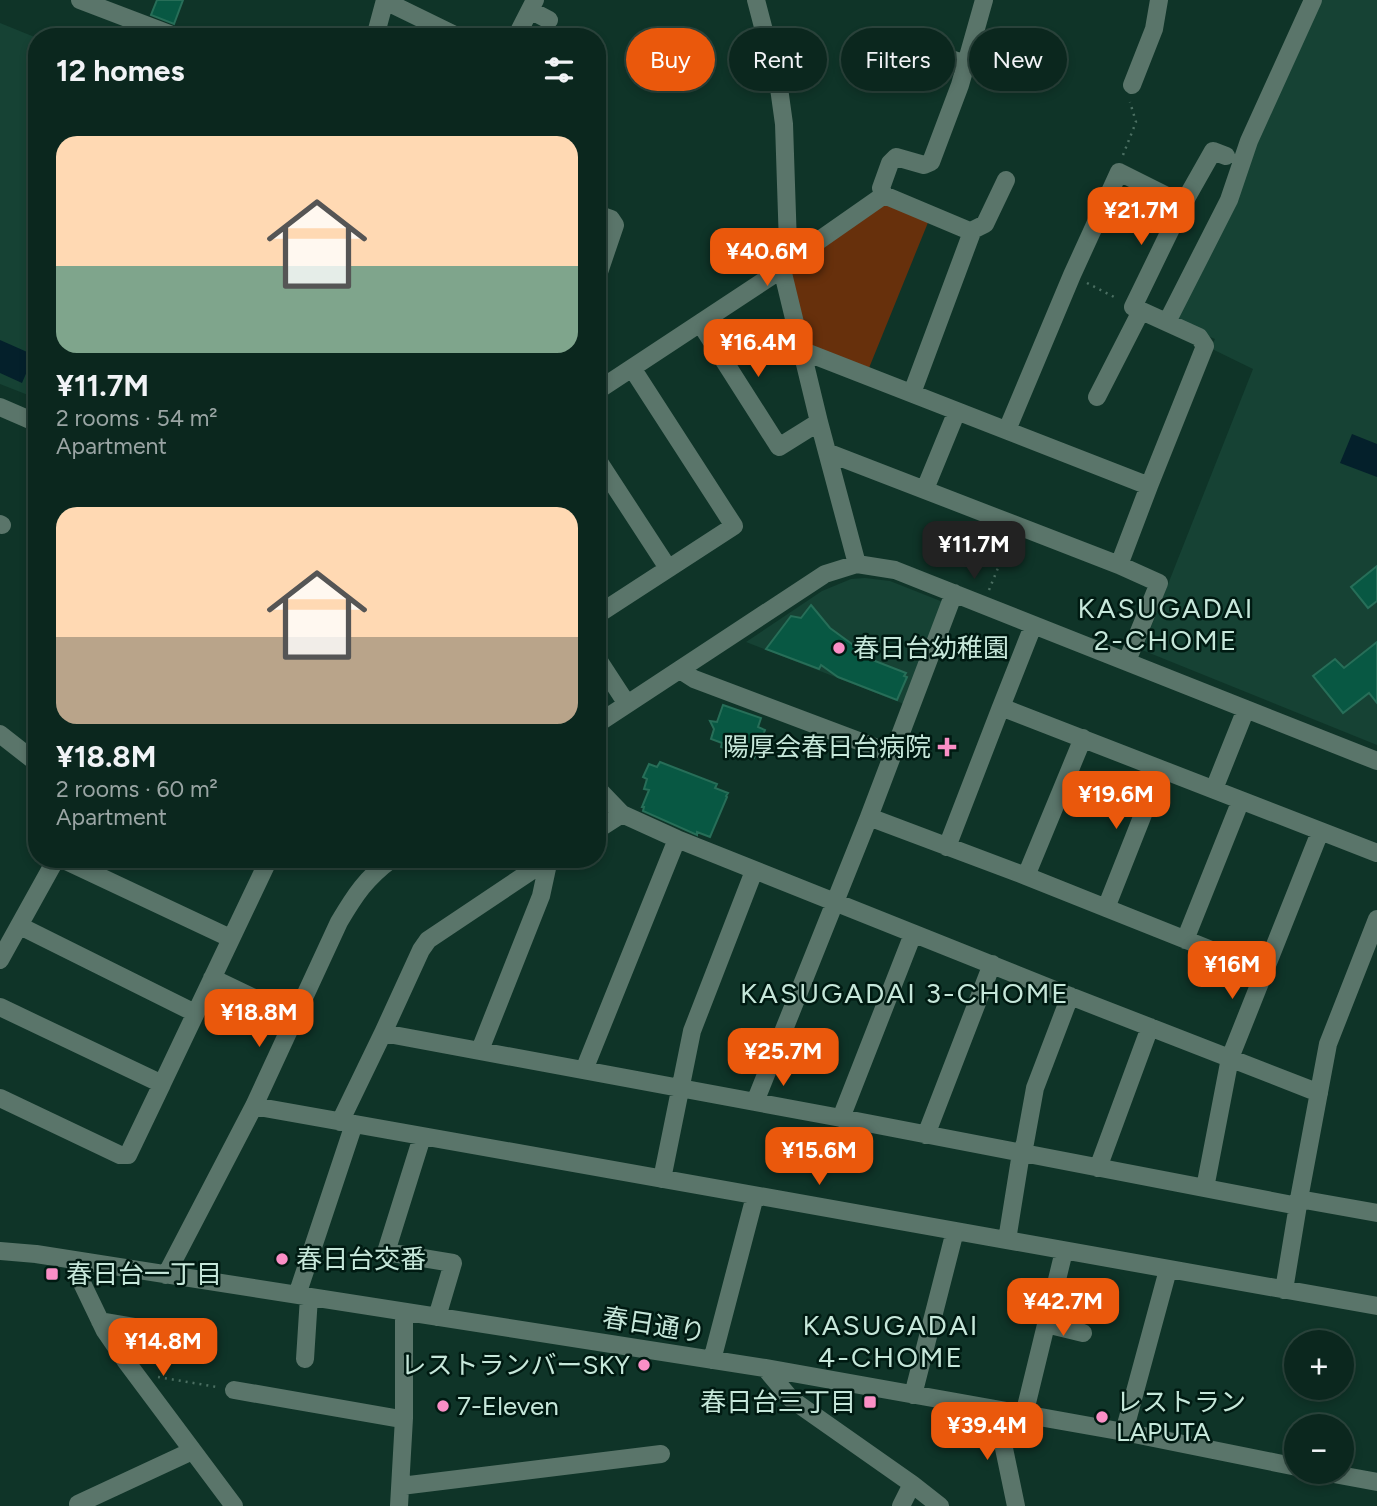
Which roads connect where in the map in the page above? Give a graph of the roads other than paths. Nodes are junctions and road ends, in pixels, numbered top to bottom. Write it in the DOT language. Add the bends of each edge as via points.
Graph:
graph roads {
  1 [pos="80,0"];
  2 [pos="756,0"];
  3 [pos="985,0"];
  4 [pos="1159,0"];
  5 [pos="1313,0"];
  6 [pos="385,1"];
  7 [pos="532,5"];
  8 [pos="120,7"];
  9 [pos="548,20"];
  10 [pos="160,28"];
  11 [pos="378,28"];
  12 [pos="440,28"];
  13 [pos="520,28"];
  14 [pos="955,60"];
  15 [pos="966,64"];
  16 [pos="1132,85"];
  17 [pos="1226,156"];
  18 [pos="1006,180"];
  19 [pos="884,195"];
  20 [pos="1183,204"];
  21 [pos="606,217"];
  22 [pos="972,232"];
  23 [pos="606,250"];
  24 [pos="787,264"];
  25 [pos="1137,309"];
  26 [pos="1167,322"];
  27 [pos="700,323"];
  28 [pos="803,351"];
  29 [pos="632,368"];
  30 [pos="606,385"];
  31 [pos="1098,387"];
  32 [pos="912,393"];
  33 [pos="0,407"];
  34 [pos="957,411"];
  35 [pos="28,419"];
  36 [pos="819,422"];
  37 [pos="1007,430"];
  38 [pos="829,453"];
  39 [pos="606,473"];
  40 [pos="1149,486"];
  41 [pos="925,489"];
  42 [pos="857,564"];
  43 [pos="1119,565"];
  44 [pos="668,568"];
  45 [pos="954,593"];
  46 [pos="606,606"];
  47 [pos="1032,626"];
  48 [pos="1127,661"];
  49 [pos="680,670"];
  50 [pos="606,672"];
  51 [pos="627,704"];
  52 [pos="1001,708"];
  53 [pos="1246,709"];
  54 [pos="606,718"];
  55 [pos="0,734"];
  56 [pos="1083,738"];
  57 [pos="892,754"];
  58 [pos="28,756"];
  59 [pos="1377,761"];
  60 [pos="1161,769"];
  61 [pos="1214,789"];
  62 [pos="606,797"];
  63 [pos="1241,800"];
  64 [pos="622,814"];
  65 [pos="869,817"];
  66 [pos="606,824"];
  67 [pos="1320,832"];
  68 [pos="677,839"];
  69 [pos="947,847"];
  70 [pos="1377,853"];
  71 [pos="46,868"];
  72 [pos="81,868"];
  73 [pos="259,868"];
  74 [pos="380,868"];
  75 [pos="536,868"];
  76 [pos="547,868"];
  77 [pos="754,871"];
  78 [pos="1026,876"];
  79 [pos="834,902"];
  80 [pos="1106,908"];
  81 [pos="1377,919"];
  82 [pos="20,926"];
  83 [pos="913,933"];
  84 [pos="230,939"];
  85 [pos="1373,939"];
  86 [pos="1185,940"];
  87 [pos="0,960"];
  88 [pos="992,964"];
  89 [pos="1264,971"];
  90 [pos="212,978"];
  91 [pos="1070,996"];
  92 [pos="0,1007"];
  93 [pos="195,1013"];
  94 [pos="294,1017"];
  95 [pos="1150,1027"];
  96 [pos="383,1033"];
  97 [pos="480,1050"];
  98 [pos="1230,1058"];
  99 [pos="584,1070"];
  100 [pos="162,1084"];
  101 [pos="680,1088"];
  102 [pos="1320,1093"];
  103 [pos="0,1098"];
  104 [pos="755,1102"];
  105 [pos="254,1106"];
  106 [pos="841,1118"];
  107 [pos="347,1123"];
  108 [pos="926,1135"];
  109 [pos="422,1137"];
  110 [pos="1021,1153"];
  111 [pos="1098,1168"];
  112 [pos="663,1180"];
  113 [pos="1205,1188"];
  114 [pos="755,1196"];
  115 [pos="1298,1202"];
  116 [pos="1377,1213"];
  117 [pos="955,1231"];
  118 [pos="1007,1240"];
  119 [pos="0,1251"];
  120 [pos="1064,1251"];
  121 [pos="73,1260"];
  122 [pos="1168,1270"];
  123 [pos="166,1275"];
  124 [pos="1284,1290"];
  125 [pos="303,1296"];
  126 [pos="1377,1307"];
  127 [pos="404,1312"];
  128 [pos="437,1317"];
  129 [pos="100,1321"];
  130 [pos="1046,1324"];
  131 [pos="1083,1333"];
  132 [pos="188,1336"];
  133 [pos="305,1359"];
  134 [pos="712,1360"];
  135 [pos="765,1368"];
  136 [pos="234,1390"];
  137 [pos="914,1395"];
  138 [pos="996,1410"];
  139 [pos="1024,1415"];
  140 [pos="404,1418"];
  141 [pos="1124,1432"];
  142 [pos="192,1451"];
  143 [pos="661,1454"];
  144 [pos="1284,1463"];
  145 [pos="1354,1478"];
  146 [pos="1377,1482"];
  147 [pos="912,1484"];
  148 [pos="401,1486"];
  149 [pos="78,1504"];
  150 [pos="234,1506"];
  151 [pos="399,1506"];
  152 [pos="901,1506"];
  153 [pos="940,1506"];
  154 [pos="1016,1506"];
  1 -- 8 [label="street"];
  2 -- 24 [label="street" via="784,124"];
  3 -- 15 [label="street"];
  4 -- 16 [label="street" via="1154,30"];
  5 -- 26 [label="street" via="1249,141 1229,200"];
  6 -- 11 [label="street"];
  6 -- 12 [label="street"];
  7 -- 9 [label="street"];
  7 -- 13 [label="street"];
  8 -- 10 [label="street"];
  14 -- 15 [label="street"];
  15 -- 19 [label="street" via="931,162 923,165 896,157 881,188"];
  17 -- 20 [label="street" via="1213,151"];
  18 -- 22 [label="street" via="985,223"];
  19 -- 22 [label="street"];
  19 -- 24 [label="street"];
  20 -- 25 [label="street"];
  20 -- 37 [label="street" via="1119,172"];
  21 -- 23 [label="street" via="615,225"];
  22 -- 32 [label="street"];
  24 -- 27 [label="street"];
  24 -- 28 [label="street"];
  25 -- 26 [label="street"];
  25 -- 31 [label="street"];
  26 -- 40 [label="street" via="1199,337 1205,346"];
  27 -- 29 [label="street"];
  27 -- 36 [label="street" via="779,447"];
  28 -- 32 [label="street"];
  28 -- 36 [label="street"];
  29 -- 30 [label="street"];
  29 -- 44 [label="street" via="734,526"];
  32 -- 34 [label="street"];
  33 -- 35 [label="street"];
  34 -- 37 [label="street"];
  34 -- 41 [label="street"];
  36 -- 38 [label="street"];
  37 -- 40 [label="street"];
  38 -- 41 [label="street"];
  38 -- 42 [label="street"];
  39 -- 44 [label="street"];
  40 -- 43 [label="street"];
  41 -- 43 [label="street"];
  42 -- 45 [label="street" via="895,570"];
  42 -- 49 [label="street" via="825,574"];
  43 -- 48 [label="street" via="1159,583"];
  44 -- 46 [label="street"];
  45 -- 47 [label="street"];
  45 -- 57 [label="street"];
  47 -- 48 [label="street"];
  47 -- 52 [label="street"];
  48 -- 53 [label="street"];
  49 -- 51 [label="street"];
  49 -- 57 [label="street"];
  50 -- 51 [label="street"];
  51 -- 54 [label="street"];
  52 -- 56 [label="street"];
  52 -- 69 [label="street"];
  53 -- 59 [label="street"];
  53 -- 61 [label="street"];
  55 -- 58 [label="street"];
  56 -- 60 [label="street"];
  56 -- 78 [label="street"];
  57 -- 65 [label="street"];
  60 -- 61 [label="street"];
  60 -- 80 [label="street"];
  61 -- 63 [label="street"];
  62 -- 64 [label="street"];
  63 -- 67 [label="street"];
  63 -- 86 [label="street"];
  64 -- 66 [label="street"];
  64 -- 68 [label="street"];
  65 -- 69 [label="street"];
  65 -- 79 [label="street"];
  67 -- 70 [label="street"];
  67 -- 89 [label="street"];
  68 -- 77 [label="street"];
  68 -- 99 [label="street"];
  69 -- 78 [label="street"];
  71 -- 82 [label="street"];
  72 -- 84 [label="street"];
  73 -- 84 [label="street"];
  74 -- 94 [label="street" via="354,896"];
  75 -- 96 [label="street" via="428,940"];
  76 -- 97 [label="street" via="541,896"];
  77 -- 79 [label="street"];
  77 -- 101 [label="street" via="692,1031"];
  78 -- 80 [label="street"];
  79 -- 83 [label="street"];
  79 -- 104 [label="street"];
  80 -- 86 [label="street"];
  81 -- 85 [label="street"];
  82 -- 87 [label="street"];
  82 -- 93 [label="street"];
  83 -- 88 [label="street"];
  83 -- 106 [label="street"];
  84 -- 90 [label="street"];
  85 -- 102 [label="street" via="1328,1044"];
  86 -- 89 [label="street"];
  88 -- 91 [label="street"];
  88 -- 108 [label="street"];
  89 -- 98 [label="street"];
  90 -- 93 [label="street"];
  90 -- 94 [label="street"];
  91 -- 95 [label="street"];
  91 -- 110 [label="street" via="1035,1088"];
  92 -- 100 [label="street"];
  93 -- 100 [label="street"];
  94 -- 105 [label="street"];
  95 -- 98 [label="street"];
  95 -- 111 [label="street"];
  96 -- 97 [label="street"];
  96 -- 107 [label="street"];
  97 -- 99 [label="street"];
  98 -- 102 [label="street"];
  98 -- 113 [label="street"];
  99 -- 101 [label="street"];
  100 -- 103 [label="street" via="128,1155"];
  101 -- 104 [label="street"];
  101 -- 112 [label="street"];
  102 -- 115 [label="street"];
  104 -- 106 [label="street"];
  105 -- 107 [label="street"];
  105 -- 123 [label="street"];
  106 -- 108 [label="street"];
  107 -- 109 [label="street"];
  107 -- 125 [label="street"];
  108 -- 110 [label="street"];
  109 -- 112 [label="street"];
  109 -- 128 [label="street" via="379,1250 455,1255"];
  110 -- 111 [label="street"];
  110 -- 118 [label="street"];
  111 -- 113 [label="street"];
  112 -- 114 [label="street"];
  113 -- 115 [label="street"];
  114 -- 117 [label="street"];
  114 -- 134 [label="street"];
  115 -- 116 [label="street"];
  115 -- 124 [label="street"];
  117 -- 118 [label="street"];
  117 -- 137 [label="street"];
  118 -- 120 [label="street"];
  119 -- 121 [label="street, 春日通り"];
  120 -- 122 [label="street"];
  120 -- 130 [label="street"];
  121 -- 123 [label="street, 春日通り"];
  121 -- 129 [label="street"];
  122 -- 124 [label="street"];
  122 -- 141 [label="street"];
  123 -- 125 [label="street, 春日通り"];
  124 -- 126 [label="street"];
  125 -- 127 [label="street, 春日通り"];
  125 -- 133 [label="street"];
  127 -- 128 [label="street, 春日通り"];
  127 -- 140 [label="street"];
  128 -- 134 [label="street, 春日通り"];
  129 -- 132 [label="street" via="168,1339"];
  129 -- 142 [label="street"];
  130 -- 131 [label="street"];
  130 -- 139 [label="street"];
  134 -- 135 [label="street, 春日通り"];
  135 -- 137 [label="street, 春日通り"];
  135 -- 147 [label="street" via="791,1399"];
  136 -- 140 [label="street" via="259,1402 312,1411"];
  137 -- 138 [label="street, 春日通り"];
  138 -- 139 [label="street, 春日通り"];
  138 -- 154 [label="street"];
  139 -- 141 [label="street, 春日通り"];
  140 -- 148 [label="street"];
  141 -- 144 [label="street, 春日通り"];
  142 -- 149 [label="street"];
  142 -- 150 [label="street"];
  143 -- 148 [label="street" via="477,1468"];
  145 -- 146 [label="street"];
  147 -- 152 [label="street"];
  147 -- 153 [label="street"];
  148 -- 151 [label="street"];
}
